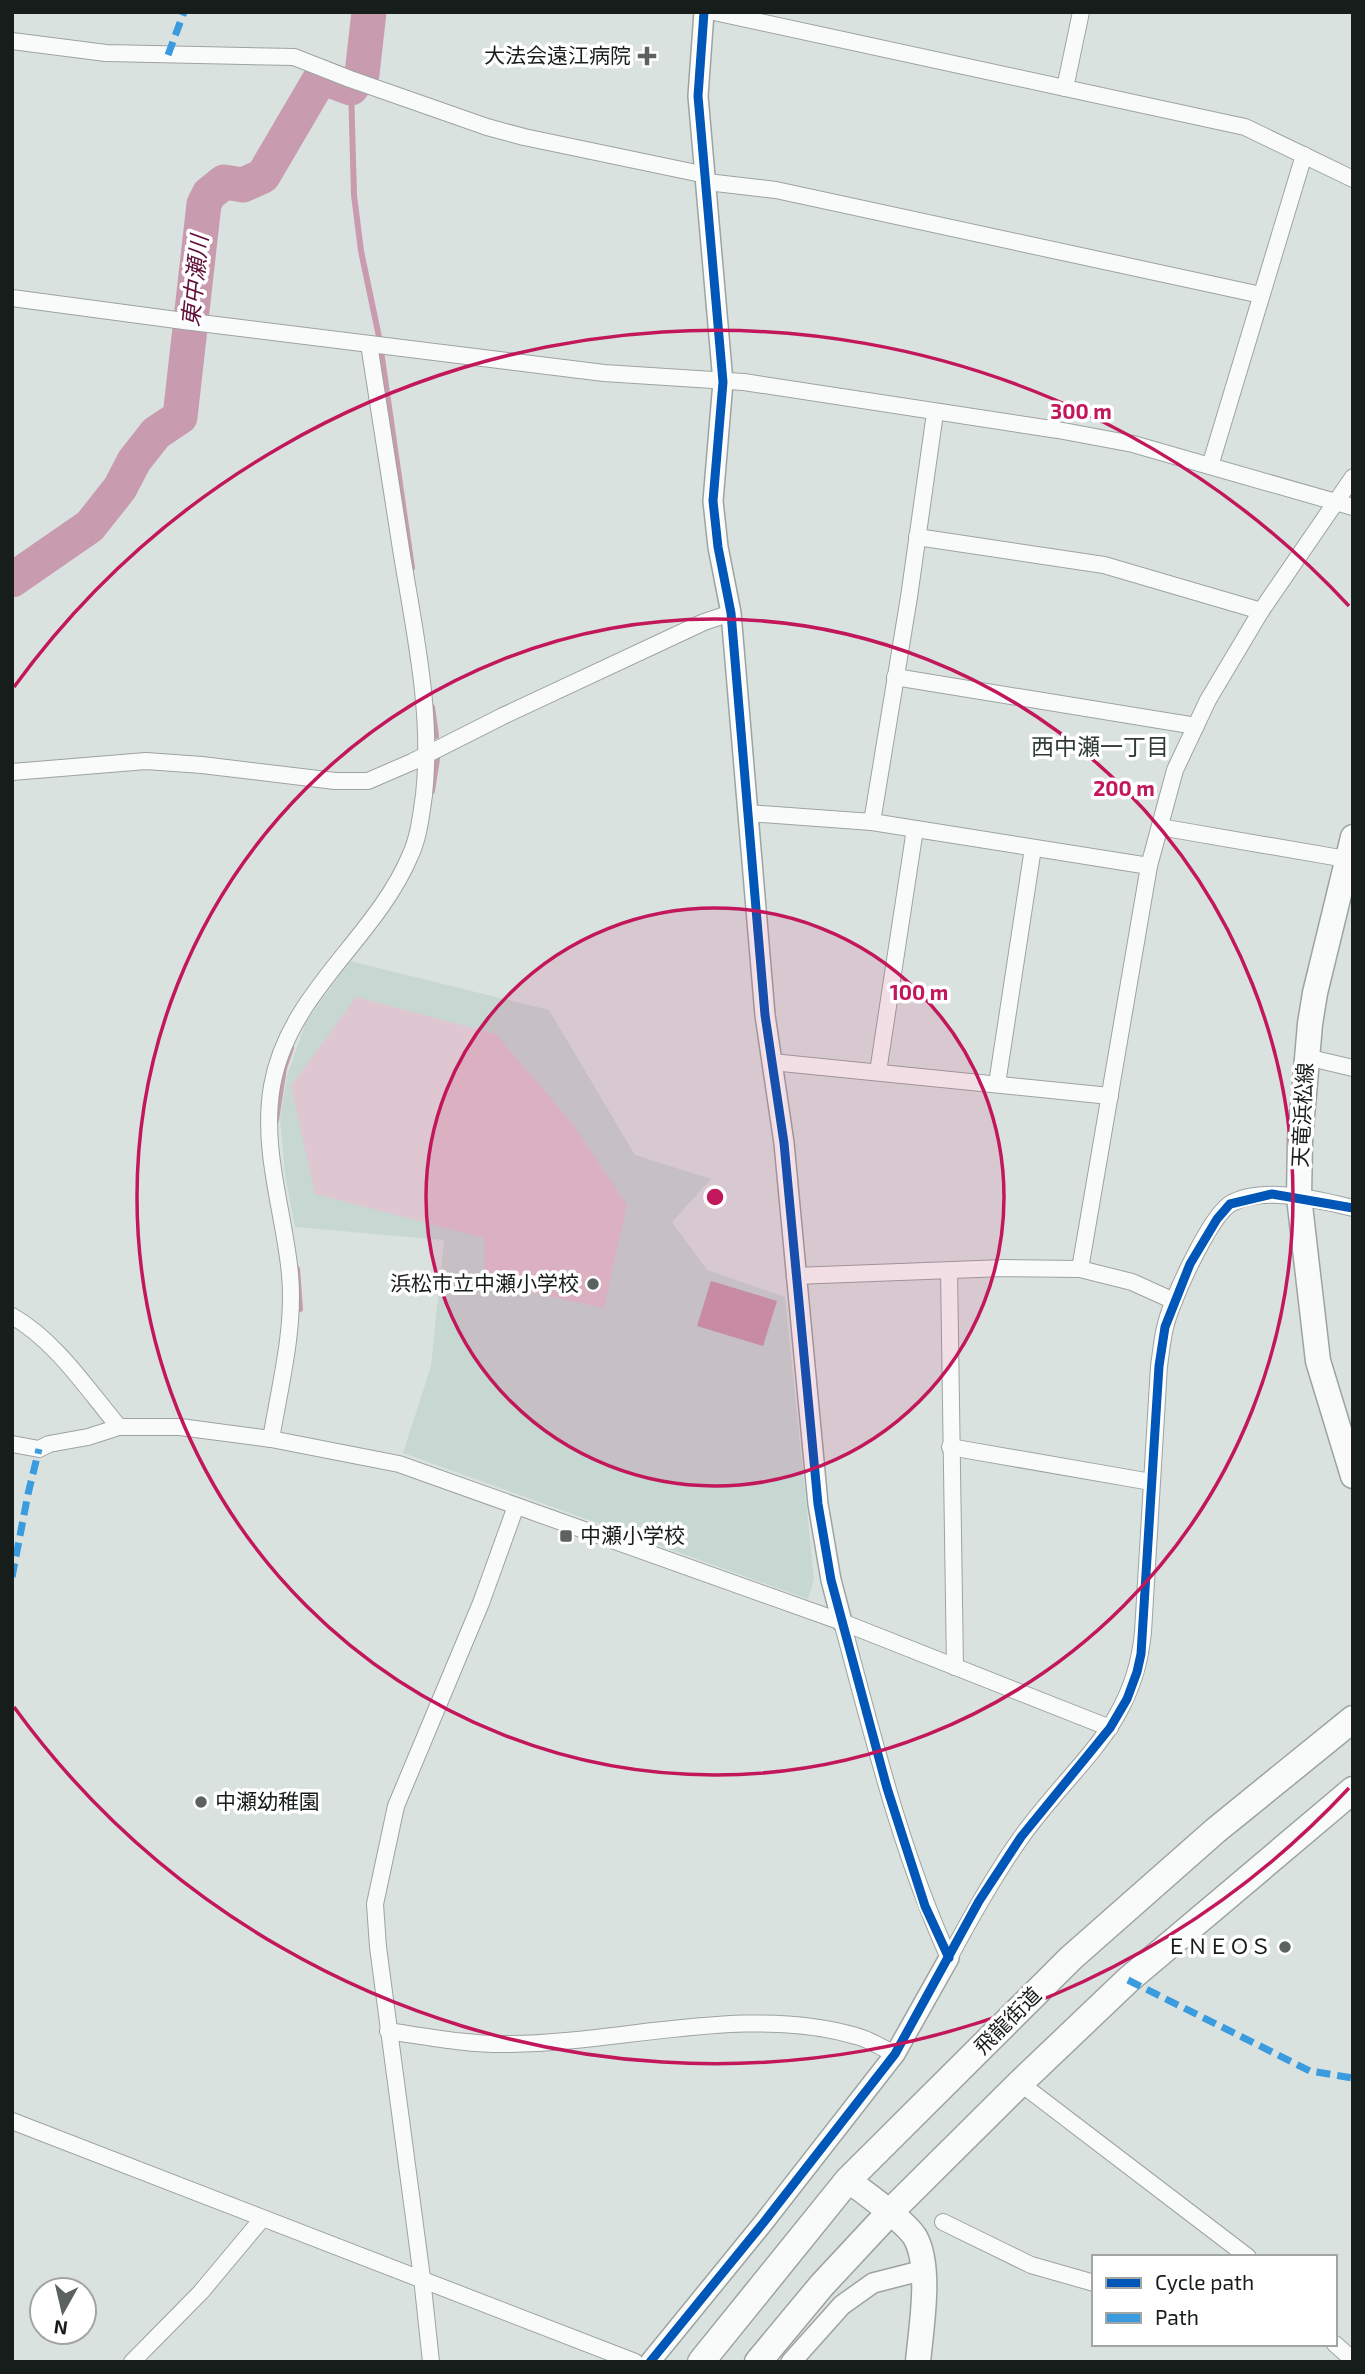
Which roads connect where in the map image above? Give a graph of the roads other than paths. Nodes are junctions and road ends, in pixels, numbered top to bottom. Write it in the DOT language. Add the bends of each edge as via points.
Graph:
graph roads {
  1 [pos="704,12"];
  2 [pos="714,12"];
  3 [pos="1081,12"];
  4 [pos="12,41"];
  5 [pos="1065,88"];
  6 [pos="1304,155"];
  7 [pos="707,178"];
  8 [pos="1353,179"];
  9 [pos="1261,295"];
  10 [pos="12,298"];
  11 [pos="377,345"];
  12 [pos="723,382"];
  13 [pos="934,412"];
  14 [pos="1210,466"];
  15 [pos="1353,477"];
  16 [pos="1336,502"];
  17 [pos="1353,507"];
  18 [pos="917,537"];
  19 [pos="1261,611"];
  20 [pos="731,614"];
  21 [pos="895,677"];
  22 [pos="1196,726"];
  23 [pos="427,754"];
  24 [pos="12,772"];
  25 [pos="748,813"];
  26 [pos="872,822"];
  27 [pos="1160,827"];
  28 [pos="915,829"];
  29 [pos="1033,848"];
  30 [pos="1349,848"];
  31 [pos="1149,866"];
  32 [pos="1306,1057"];
  33 [pos="772,1062"];
  34 [pos="1353,1068"];
  35 [pos="878,1072"];
  36 [pos="997,1084"];
  37 [pos="1110,1096"];
  38 [pos="1299,1197"];
  39 [pos="1353,1208"];
  40 [pos="1080,1269"];
  41 [pos="948,1270"];
  42 [pos="795,1276"];
  43 [pos="1174,1301"];
  44 [pos="12,1317"];
  45 [pos="119,1427"];
  46 [pos="271,1439"];
  47 [pos="12,1444"];
  48 [pos="950,1447"];
  49 [pos="1353,1476"];
  50 [pos="1151,1482"];
  51 [pos="516,1506"];
  52 [pos="842,1622"];
  53 [pos="955,1667"];
  54 [pos="1353,1719"];
  55 [pos="1110,1728"];
  56 [pos="1353,1790"];
  57 [pos="949,1958"];
  58 [pos="388,2031"];
  59 [pos="895,2054"];
  60 [pos="1020,2083"];
  61 [pos="12,2121"];
  62 [pos="848,2180"];
  63 [pos="890,2213"];
  64 [pos="262,2219"];
  65 [pos="943,2222"];
  66 [pos="1245,2255"];
  67 [pos="924,2270"];
  68 [pos="422,2278"];
  69 [pos="1092,2282"];
  70 [pos="1337,2346"];
  71 [pos="1353,2360"];
  72 [pos="135,2361"];
  73 [pos="431,2362"];
  74 [pos="635,2362"];
  75 [pos="650,2362"];
  76 [pos="701,2362"];
  77 [pos="758,2362"];
  78 [pos="791,2362"];
  79 [pos="918,2362"];
  1 -- 7 [label="street" via="698,96"];
  2 -- 5 [label="street"];
  3 -- 5 [label="street"];
  4 -- 7 [label="street" via="106,53 294,57 524,138"];
  5 -- 6 [label="street" via="1245,127"];
  6 -- 8 [label="street"];
  6 -- 9 [label="street"];
  7 -- 9 [label="street"];
  7 -- 12 [label="street"];
  9 -- 14 [label="street"];
  10 -- 11 [label="street"];
  11 -- 12 [label="street" via="604,373"];
  11 -- 23 [label="street" via="425,703"];
  12 -- 13 [label="street"];
  12 -- 20 [label="street" via="713,500"];
  13 -- 14 [label="street" via="1120,442"];
  13 -- 18 [label="street"];
  14 -- 16 [label="street"];
  15 -- 16 [label="street"];
  16 -- 17 [label="street"];
  16 -- 19 [label="street"];
  18 -- 19 [label="street" via="1104,565"];
  18 -- 21 [label="street"];
  19 -- 22 [label="street"];
  20 -- 23 [label="street" via="704,622"];
  20 -- 25 [label="street"];
  21 -- 22 [label="street"];
  21 -- 26 [label="street"];
  22 -- 27 [label="street" via="1175,770"];
  23 -- 24 [label="street" via="368,780 335,781 146,761"];
  23 -- 46 [label="street" via="421,817 412,853 381,904 295,1020 272,1084 270,1142 290,1273 291,1322"];
  25 -- 26 [label="street"];
  25 -- 33 [label="street"];
  26 -- 28 [label="street"];
  27 -- 30 [label="street"];
  27 -- 31 [label="street"];
  28 -- 29 [label="street"];
  28 -- 35 [label="street"];
  29 -- 31 [label="street"];
  29 -- 36 [label="street"];
  30 -- 32 [label="main road, 天竜浜松線" via="1315,993"];
  31 -- 37 [label="street"];
  32 -- 34 [label="street"];
  32 -- 38 [label="main road, 天竜浜松線"];
  33 -- 35 [label="street"];
  33 -- 42 [label="street"];
  35 -- 36 [label="street"];
  36 -- 37 [label="street"];
  37 -- 40 [label="street"];
  38 -- 39 [label="street"];
  38 -- 43 [label="street" via="1272,1194 1230,1205 1190,1264"];
  38 -- 49 [label="main road, 天竜浜松線" via="1318,1361"];
  40 -- 41 [label="street"];
  40 -- 43 [label="street" via="1132,1282"];
  41 -- 42 [label="street"];
  41 -- 48 [label="street"];
  42 -- 52 [label="street" via="818,1503"];
  43 -- 50 [label="street" via="1159,1366"];
  44 -- 45 [label="street" via="29,1326 57,1354"];
  45 -- 46 [label="street" via="180,1427"];
  45 -- 47 [label="street" via="39,1450"];
  46 -- 51 [label="street" via="399,1464"];
  48 -- 50 [label="street"];
  48 -- 53 [label="street"];
  50 -- 55 [label="street" via="1141,1654 1127,1699"];
  51 -- 52 [label="street"];
  51 -- 58 [label="street" via="481,1603 396,1806 375,1904"];
  52 -- 53 [label="street"];
  52 -- 57 [label="street" via="900,1833"];
  53 -- 55 [label="street"];
  54 -- 62 [label="highway, 飛龍街道" via="1214,1831 1071,1958"];
  55 -- 57 [label="street" via="1021,1837"];
  56 -- 60 [label="highway" via="1128,1980"];
  57 -- 59 [label="street"];
  58 -- 59 [label="street" via="512,2045 771,2023 859,2036"];
  58 -- 68 [label="street"];
  59 -- 75 [label="street"];
  60 -- 63 [label="highway"];
  60 -- 66 [label="street"];
  61 -- 64 [label="street"];
  62 -- 63 [label="main road"];
  62 -- 76 [label="highway, 飛龍街道"];
  63 -- 67 [label="main road" via="915,2237"];
  63 -- 77 [label="highway" via="821,2285"];
  64 -- 68 [label="street"];
  64 -- 72 [label="street"];
  65 -- 69 [label="street" via="1031,2265"];
  67 -- 78 [label="street" via="873,2283 842,2305"];
  67 -- 79 [label="main road"];
  68 -- 73 [label="street"];
  68 -- 74 [label="street"];
  70 -- 71 [label="street"];
}
